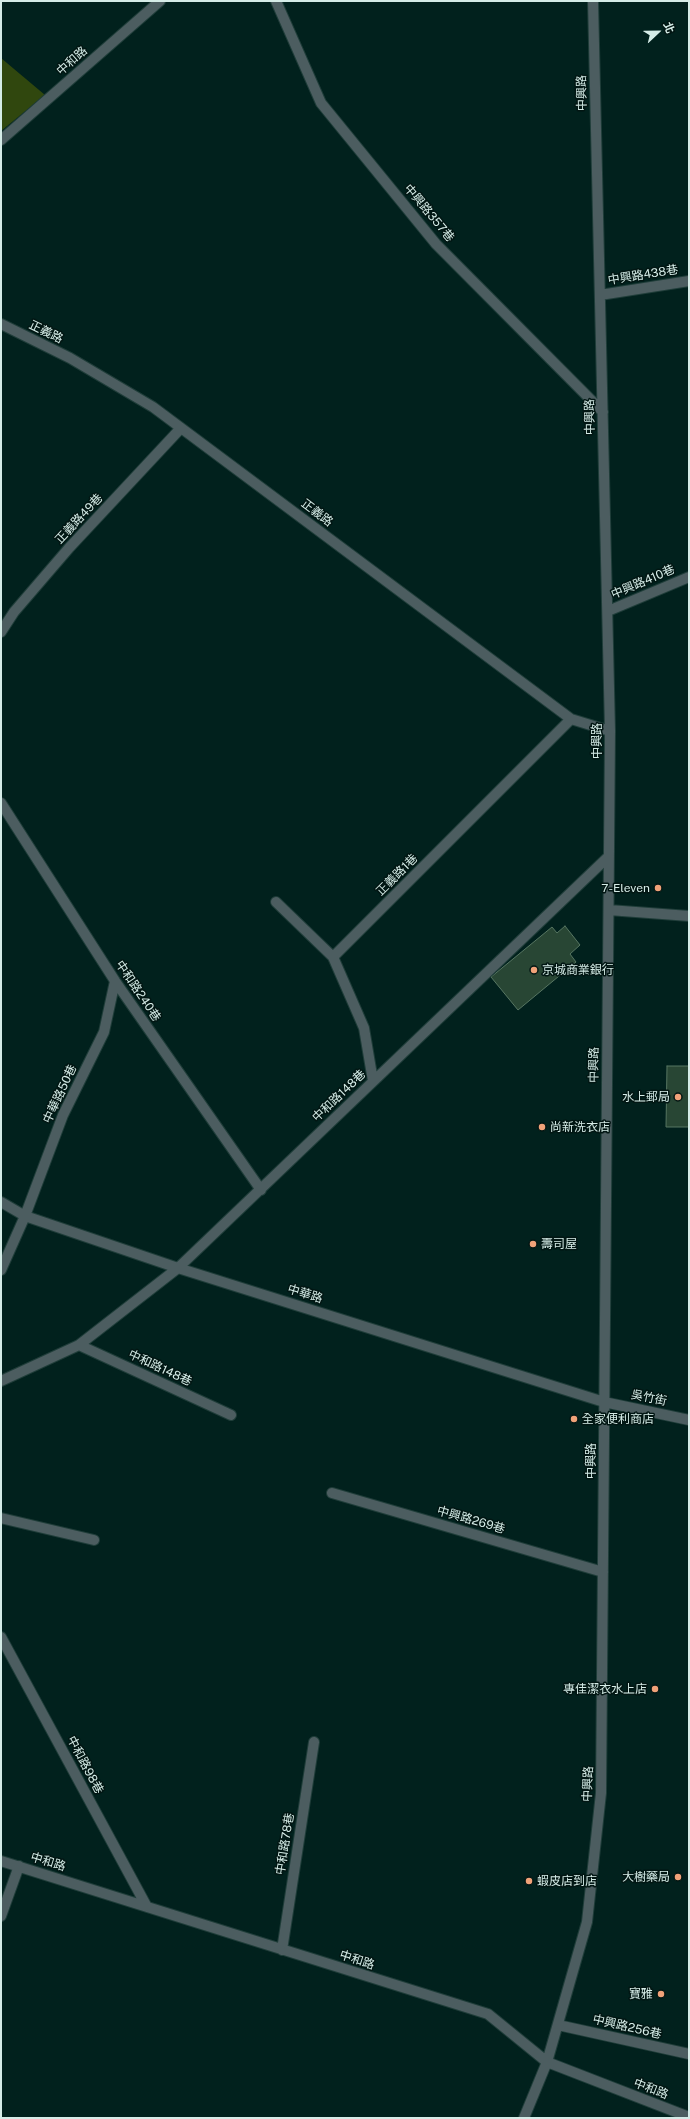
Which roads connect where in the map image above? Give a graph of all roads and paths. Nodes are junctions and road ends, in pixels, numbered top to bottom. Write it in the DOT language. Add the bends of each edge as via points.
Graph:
graph roads {
  1 [pos="160,1"];
  2 [pos="276,1"];
  3 [pos="593,1"];
  4 [pos="1,140"];
  5 [pos="689,281"];
  6 [pos="600,295"];
  7 [pos="1,324"];
  8 [pos="603,412"];
  9 [pos="181,428"];
  10 [pos="689,577"];
  11 [pos="608,612"];
  12 [pos="1,632"];
  13 [pos="571,719"];
  14 [pos="610,731"];
  15 [pos="1,802"];
  16 [pos="609,856"];
  17 [pos="276,902"];
  18 [pos="609,910"];
  19 [pos="689,916"];
  20 [pos="333,957"];
  21 [pos="115,981"];
  22 [pos="374,1081"];
  23 [pos="261,1190"];
  24 [pos="1,1202"];
  25 [pos="25,1216"];
  26 [pos="178,1268"];
  27 [pos="1,1270"];
  28 [pos="79,1345"];
  29 [pos="1,1381"];
  30 [pos="604,1402"];
  31 [pos="231,1416"];
  32 [pos="689,1420"];
  33 [pos="332,1493"];
  34 [pos="1,1518"];
  35 [pos="94,1540"];
  36 [pos="603,1572"];
  37 [pos="1,1637"];
  38 [pos="314,1742"];
  39 [pos="1,1861"];
  40 [pos="19,1866"];
  41 [pos="147,1907"];
  42 [pos="1,1916"];
  43 [pos="282,1950"];
  44 [pos="558,2025"];
  45 [pos="689,2054"];
  46 [pos="548,2062"];
  47 [pos="689,2117"];
  48 [pos="524,2118"];
  1 -- 4 [label="street, 中和路"];
  2 -- 8 [label="street, 中興路357巷" via="321,103 436,244"];
  3 -- 6 [label="street, 中興路"];
  5 -- 6 [label="street, 中興路438巷"];
  6 -- 8 [label="street, 中興路"];
  7 -- 9 [label="street, 正義路" via="70,358 153,407"];
  8 -- 11 [label="street, 中興路"];
  9 -- 12 [label="street, 正義路49巷" via="69,548 14,612"];
  9 -- 13 [label="street, 正義路"];
  10 -- 11 [label="street, 中興路410巷"];
  11 -- 14 [label="street, 中興路"];
  13 -- 14 [label="street, 正義路"];
  13 -- 20 [label="street, 正義路1巷"];
  14 -- 16 [label="street, 中興路"];
  15 -- 21 [label="street, 中和路240巷"];
  16 -- 18 [label="street, 中興路"];
  16 -- 22 [label="street, 中和路148巷"];
  17 -- 20 [label="street"];
  18 -- 19 [label="street"];
  18 -- 30 [label="street, 中興路"];
  20 -- 22 [label="street" via="364,1028"];
  21 -- 23 [label="street, 中和路240巷"];
  21 -- 25 [label="street, 中華路50巷" via="104,1032 64,1115"];
  22 -- 23 [label="street, 中和路148巷"];
  23 -- 26 [label="street, 中和路148巷"];
  24 -- 25 [label="street, 中華路"];
  25 -- 26 [label="street, 中華路"];
  25 -- 27 [label="street, 中華路50巷"];
  26 -- 28 [label="street, 中和路148巷"];
  26 -- 30 [label="street, 中華路"];
  28 -- 29 [label="street, 中和路148巷"];
  28 -- 31 [label="street, 中和路148巷"];
  30 -- 32 [label="street, 吳竹街"];
  30 -- 36 [label="street, 中興路"];
  33 -- 36 [label="street, 中興路269巷"];
  34 -- 35 [label="street"];
  36 -- 44 [label="street, 中興路" via="601,1792 587,1922"];
  37 -- 41 [label="street, 中和路98巷"];
  38 -- 43 [label="street, 中和路78巷"];
  39 -- 40 [label="street, 中和路"];
  40 -- 41 [label="street, 中和路"];
  40 -- 42 [label="street"];
  41 -- 43 [label="street, 中和路"];
  43 -- 46 [label="street, 中和路" via="488,2014"];
  44 -- 45 [label="street, 中興路256巷"];
  44 -- 46 [label="street, 中興路"];
  46 -- 47 [label="street, 中和路"];
  46 -- 48 [label="street, 中興路"];
}
